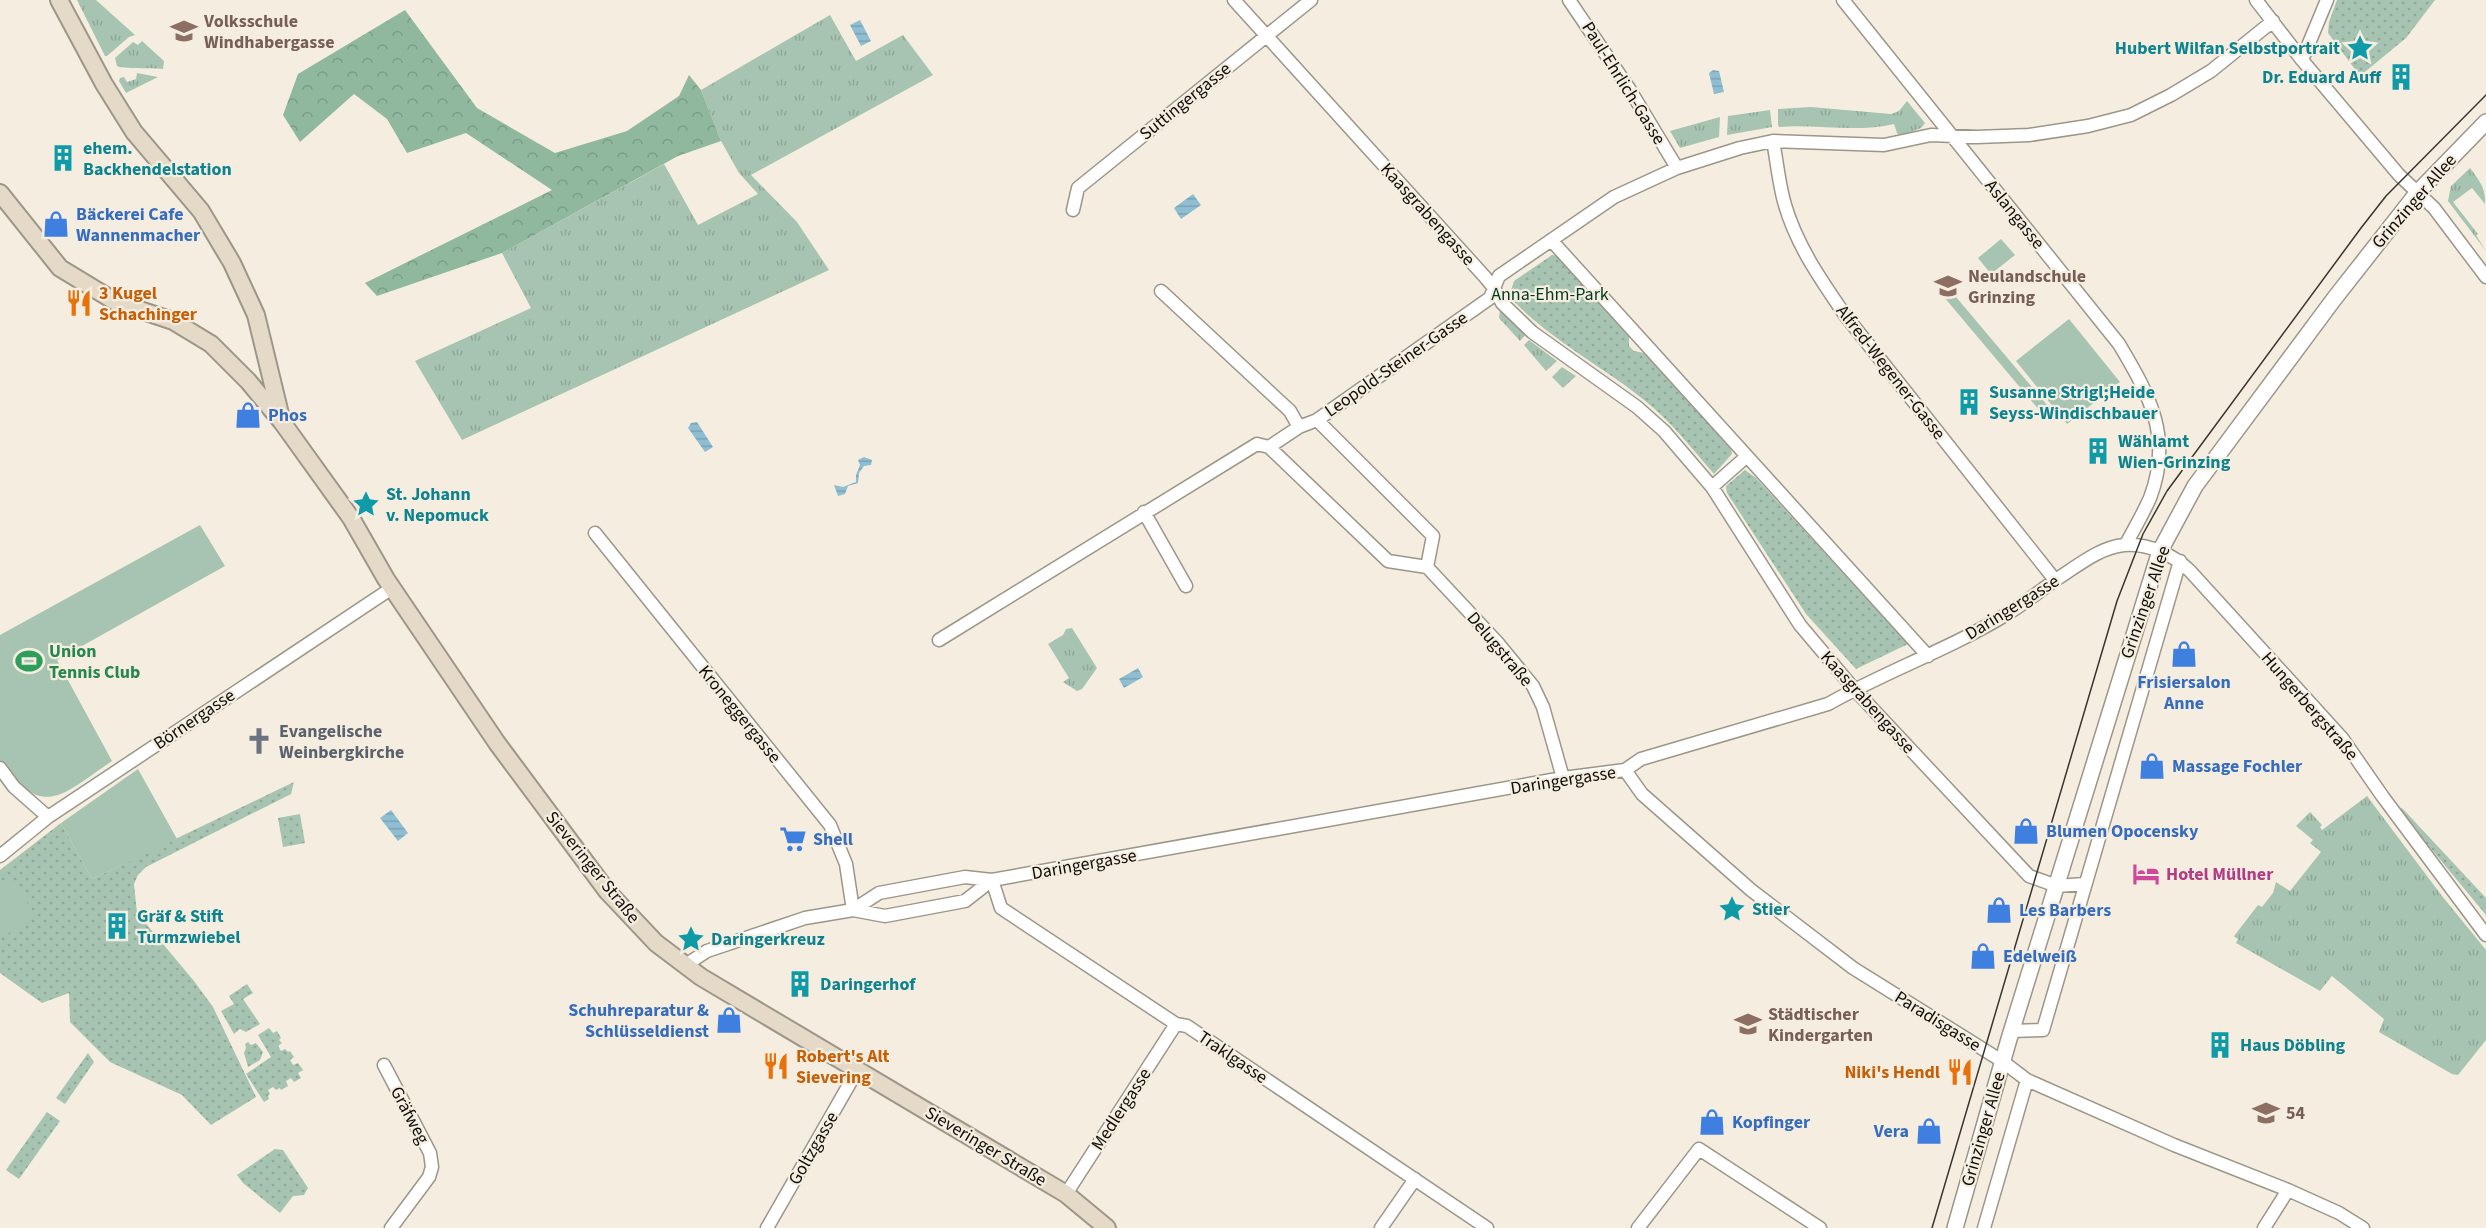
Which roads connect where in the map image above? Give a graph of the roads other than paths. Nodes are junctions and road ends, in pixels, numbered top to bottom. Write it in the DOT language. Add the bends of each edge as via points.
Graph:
graph roads {
  1 [pos="59,0"];
  2 [pos="1234,0"];
  3 [pos="1311,0"];
  4 [pos="1569,0"];
  5 [pos="1843,0"];
  6 [pos="2256,0"];
  7 [pos="2327,0"];
  8 [pos="2273,21"];
  9 [pos="1266,35"];
  10 [pos="2302,60"];
  11 [pos="2486,122"];
  12 [pos="1953,136"];
  13 [pos="1773,141"];
  14 [pos="1677,168"];
  15 [pos="2418,192"];
  16 [pos="0,193"];
  17 [pos="1074,210"];
  18 [pos="1551,240"];
  19 [pos="2486,277"];
  20 [pos="1494,288"];
  21 [pos="1161,291"];
  22 [pos="269,368"];
  23 [pos="248,381"];
  24 [pos="1317,420"];
  25 [pos="282,422"];
  26 [pos="1299,427"];
  27 [pos="1269,447"];
  28 [pos="1746,457"];
  29 [pos="1713,487"];
  30 [pos="1144,512"];
  31 [pos="595,533"];
  32 [pos="2126,544"];
  33 [pos="2160,551"];
  34 [pos="2180,561"];
  35 [pos="1427,567"];
  36 [pos="2055,580"];
  37 [pos="1186,586"];
  38 [pos="392,588"];
  39 [pos="939,640"];
  40 [pos="1928,656"];
  41 [pos="1854,689"];
  42 [pos="0,768"];
  43 [pos="1625,770"];
  44 [pos="1563,778"];
  45 [pos="48,817"];
  46 [pos="0,856"];
  47 [pos="992,880"];
  48 [pos="2084,884"];
  49 [pos="2057,886"];
  50 [pos="853,910"];
  51 [pos="2486,935"];
  52 [pos="684,966"];
  53 [pos="1176,1024"];
  54 [pos="2012,1030"];
  55 [pos="2002,1061"];
  56 [pos="384,1065"];
  57 [pos="858,1069"];
  58 [pos="2027,1080"];
  59 [pos="1415,1179"];
  60 [pos="2288,1190"];
  61 [pos="1066,1194"];
  62 [pos="391,1228"];
  63 [pos="767,1228"];
  64 [pos="1107,1228"];
  65 [pos="1381,1228"];
  66 [pos="1487,1228"];
  67 [pos="1638,1228"];
  68 [pos="1820,1228"];
  69 [pos="1955,1228"];
  70 [pos="1984,1228"];
  71 [pos="2265,1228"];
  72 [pos="2363,1228"];
  1 -- 22 [label="main road" via="134,132 201,212 232,263 256,315"];
  2 -- 9 [label="street, Kaasgrabengasse"];
  3 -- 9 [label="street, Suttingergasse"];
  4 -- 14 [label="street, Paul-Ehrlich-Gasse"];
  5 -- 12 [label="street, Aslangasse"];
  6 -- 8 [label="street"];
  7 -- 10 [label="street"];
  8 -- 10 [label="street"];
  8 -- 12 [label="street, Leopold-Steiner-Gasse" via="2211,71 2131,115 2029,135"];
  9 -- 17 [label="street, Suttingergasse" via="1078,188"];
  9 -- 20 [label="street, Kaasgrabengasse"];
  10 -- 15 [label="street"];
  11 -- 15 [label="street, Grinzinger Allee"];
  12 -- 13 [label="street, Leopold-Steiner-Gasse" via="1931,135 1884,145"];
  12 -- 32 [label="street, Aslangasse" via="2119,344 2157,421 2160,459 2150,498"];
  13 -- 14 [label="street, Leopold-Steiner-Gasse"];
  13 -- 36 [label="street, Alfred-Wegener-Gasse" via="1785,204 1801,247 1820,279"];
  14 -- 18 [label="street, Leopold-Steiner-Gasse" via="1614,197"];
  15 -- 19 [label="street"];
  15 -- 33 [label="street, Grinzinger Allee" via="2195,486"];
  16 -- 23 [label="main road, Sieveringer Straße" via="60,268 116,302 173,321 211,344"];
  18 -- 20 [label="street, Leopold-Steiner-Gasse" via="1499,276"];
  18 -- 28 [label="street"];
  20 -- 24 [label="street, Leopold-Steiner-Gasse" via="1490,298"];
  20 -- 29 [label="street, Kaasgrabengasse" via="1502,303 1532,332 1664,431"];
  21 -- 26 [label="street" via="1290,411"];
  22 -- 23 [label="main road"];
  22 -- 25 [label="main road"];
  23 -- 25 [label="main road, Sieveringer Straße"];
  24 -- 26 [label="street, Leopold-Steiner-Gasse"];
  24 -- 35 [label="street" via="1433,536"];
  25 -- 38 [label="main road, Sieveringer Straße" via="351,518"];
  26 -- 27 [label="street, Leopold-Steiner-Gasse"];
  27 -- 30 [label="street, Leopold-Steiner-Gasse" via="1257,444"];
  27 -- 35 [label="street" via="1388,561"];
  28 -- 29 [label="street"];
  28 -- 40 [label="street"];
  29 -- 41 [label="street, Kaasgrabengasse" via="1800,625"];
  30 -- 37 [label="street"];
  30 -- 39 [label="street, Leopold-Steiner-Gasse"];
  31 -- 50 [label="street, Kroneggergasse" via="830,825 846,864"];
  32 -- 33 [label="street"];
  32 -- 36 [label="street, Daringergasse" via="2090,557"];
  33 -- 34 [label="street, Hungerbergstraße"];
  33 -- 49 [label="street, Grinzinger Allee"];
  34 -- 48 [label="street, Grinzinger Allee"];
  34 -- 51 [label="street, Hungerbergstraße" via="2342,738"];
  35 -- 44 [label="street, Delugstraße" via="1533,686 1548,720"];
  36 -- 40 [label="street, Daringergasse" via="2007,614"];
  38 -- 45 [label="street, Börnergasse"];
  38 -- 52 [label="main road, Sieveringer Straße" via="497,743 607,891 656,943"];
  40 -- 41 [label="street, Daringergasse"];
  41 -- 43 [label="street, Daringergasse" via="1828,705 1641,759"];
  41 -- 49 [label="street, Kaasgrabengasse" via="2029,876"];
  42 -- 45 [label="street" via="14,787"];
  43 -- 44 [label="street, Daringergasse"];
  43 -- 55 [label="street, Paradisgasse" via="1642,794 1751,890 1853,968"];
  44 -- 47 [label="street, Daringergasse"];
  45 -- 46 [label="street, Börnergasse"];
  47 -- 50 [label="street, Daringergasse" via="966,877 879,893"];
  47 -- 50 [label="street, Daringergasse" via="966,901 885,916"];
  47 -- 53 [label="street, Traklgasse" via="1002,908"];
  48 -- 49 [label="street"];
  48 -- 54 [label="street, Grinzinger Allee" via="2043,1030"];
  49 -- 54 [label="street, Grinzinger Allee"];
  50 -- 52 [label="street, Daringergasse" via="765,930 707,951"];
  52 -- 57 [label="main road, Sieveringer Straße"];
  53 -- 59 [label="street, Traklgasse" via="1187,1026"];
  53 -- 61 [label="street, Medlergasse"];
  54 -- 55 [label="street, Grinzinger Allee"];
  55 -- 58 [label="street, Paradisgasse"];
  55 -- 69 [label="street, Grinzinger Allee"];
  56 -- 62 [label="street, Gräfweg" via="430,1153 432,1167 424,1185"];
  57 -- 61 [label="main road, Sieveringer Straße"];
  57 -- 63 [label="street, Goltzgasse"];
  58 -- 60 [label="street, Paradisgasse"];
  58 -- 70 [label="street, Grinzinger Allee"];
  59 -- 65 [label="street"];
  59 -- 66 [label="street, Traklgasse"];
  60 -- 71 [label="street"];
  60 -- 72 [label="street, Paradisgasse"];
  61 -- 64 [label="main road, Sieveringer Straße"];
  67 -- 68 [label="street" via="1699,1149"];
}
